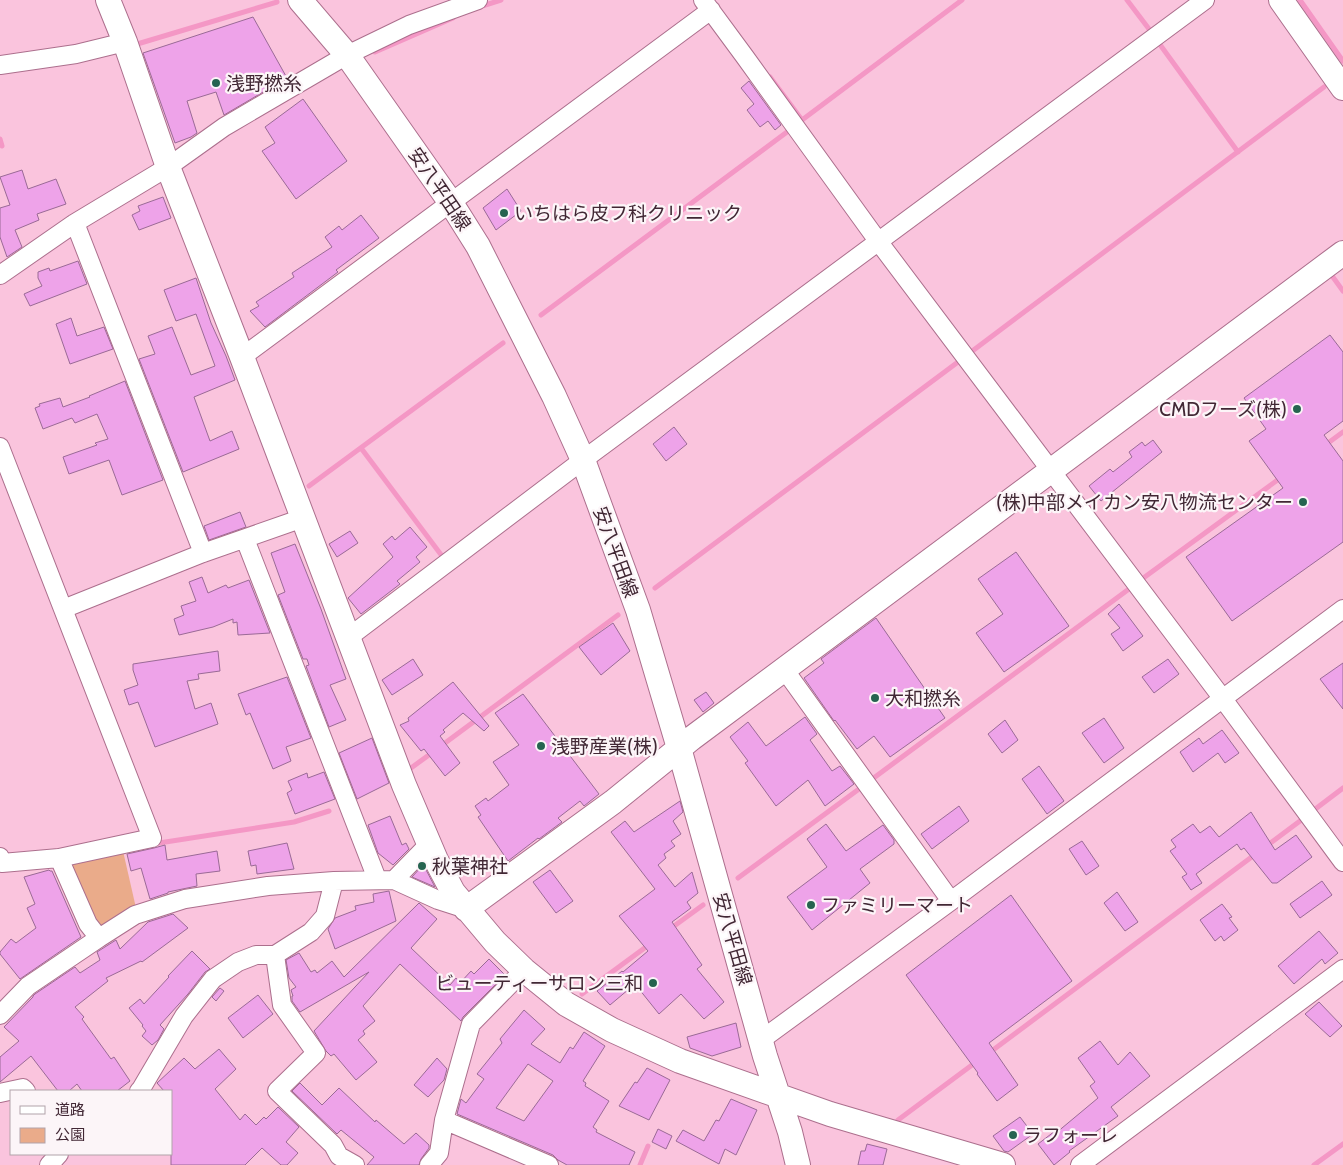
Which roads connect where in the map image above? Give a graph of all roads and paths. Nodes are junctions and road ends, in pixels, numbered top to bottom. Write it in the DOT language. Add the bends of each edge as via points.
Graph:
graph roads {
  1 [pos="108,0"];
  2 [pos="300,0"];
  3 [pos="478,0"];
  4 [pos="1205,0"];
  5 [pos="1281,0"];
  6 [pos="707,5"];
  7 [pos="125,42"];
  8 [pos="347,55"];
  9 [pos="0,65"];
  10 [pos="1343,88"];
  11 [pos="168,167"];
  12 [pos="451,203"];
  13 [pos="76,223"];
  14 [pos="878,241"];
  15 [pos="1343,253"];
  16 [pos="0,275"];
  17 [pos="242,357"];
  18 [pos="0,447"];
  19 [pos="583,460"];
  20 [pos="1051,470"];
  21 [pos="303,518"];
  22 [pos="245,539"];
  23 [pos="203,553"];
  24 [pos="63,609"];
  25 [pos="1343,609"];
  26 [pos="349,637"];
  27 [pos="784,669"];
  28 [pos="1222,699"];
  29 [pos="679,748"];
  30 [pos="430,844"];
  31 [pos="0,857"];
  32 [pos="60,858"];
  33 [pos="1343,862"];
  34 [pos="386,879"];
  35 [pos="334,881"];
  36 [pos="952,901"];
  37 [pos="466,909"];
  38 [pos="99,938"];
  39 [pos="275,955"];
  40 [pos="1343,969"];
  41 [pos="524,970"];
  42 [pos="0,1015"];
  43 [pos="761,1040"];
  44 [pos="140,1090"];
  45 [pos="779,1096"];
  46 [pos="444,1120"];
  47 [pos="335,1160"];
  48 [pos="355,1165"];
  49 [pos="429,1165"];
  50 [pos="549,1165"];
  51 [pos="798,1165"];
  52 [pos="1003,1165"];
  53 [pos="1080,1165"];
  1 -- 7 [label="street"];
  2 -- 8 [label="street, 安八平田線"];
  3 -- 8 [label="street" via="409,25"];
  4 -- 14 [label="street"];
  5 -- 10 [label="street"];
  6 -- 12 [label="street"];
  6 -- 14 [label="street"];
  7 -- 9 [label="street" via="76,54"];
  7 -- 11 [label="street"];
  8 -- 11 [label="street" via="224,127"];
  8 -- 12 [label="street, 安八平田線"];
  11 -- 13 [label="street"];
  11 -- 17 [label="street"];
  12 -- 17 [label="street"];
  12 -- 19 [label="street, 安八平田線" via="478,246"];
  13 -- 16 [label="street"];
  13 -- 23 [label="street"];
  14 -- 19 [label="street"];
  14 -- 20 [label="street"];
  15 -- 20 [label="street"];
  17 -- 21 [label="street"];
  18 -- 24 [label="street"];
  19 -- 26 [label="street"];
  19 -- 29 [label="street, 安八平田線" via="638,610"];
  20 -- 27 [label="street"];
  20 -- 28 [label="street"];
  21 -- 22 [label="street"];
  21 -- 26 [label="street"];
  22 -- 23 [label="street"];
  22 -- 34 [label="street"];
  23 -- 24 [label="street"];
  24 -- 32 [label="street" via="152,838"];
  25 -- 28 [label="street"];
  26 -- 30 [label="street" via="404,785"];
  27 -- 29 [label="street"];
  27 -- 36 [label="street"];
  28 -- 33 [label="street"];
  28 -- 36 [label="street"];
  29 -- 37 [label="street" via="613,802"];
  29 -- 43 [label="street, 安八平田線"];
  30 -- 34 [label="street"];
  30 -- 37 [label="street" via="453,892"];
  31 -- 32 [label="street" via="2,863"];
  32 -- 38 [label="street" via="88,924"];
  34 -- 35 [label="street"];
  34 -- 37 [label="street"];
  35 -- 38 [label="street" via="268,886 185,899 135,915"];
  35 -- 39 [label="street" via="325,916 310,932"];
  36 -- 43 [label="street"];
  37 -- 41 [label="street"];
  38 -- 42 [label="street" via="28,986"];
  39 -- 44 [label="street" via="256,955 238,962 214,980 184,1016"];
  39 -- 47 [label="street" via="282,1006 316,1052 277,1091 333,1144"];
  40 -- 53 [label="street"];
  41 -- 45 [label="street" via="566,1004 612,1030 680,1061"];
  41 -- 46 [label="street" via="471,1024"];
  43 -- 45 [label="street, 安八平田線"];
  45 -- 51 [label="street, 安八平田線"];
  45 -- 52 [label="street"];
  46 -- 49 [label="street" via="439,1153"];
  46 -- 50 [label="street"];
  47 -- 48 [label="street"];
}
